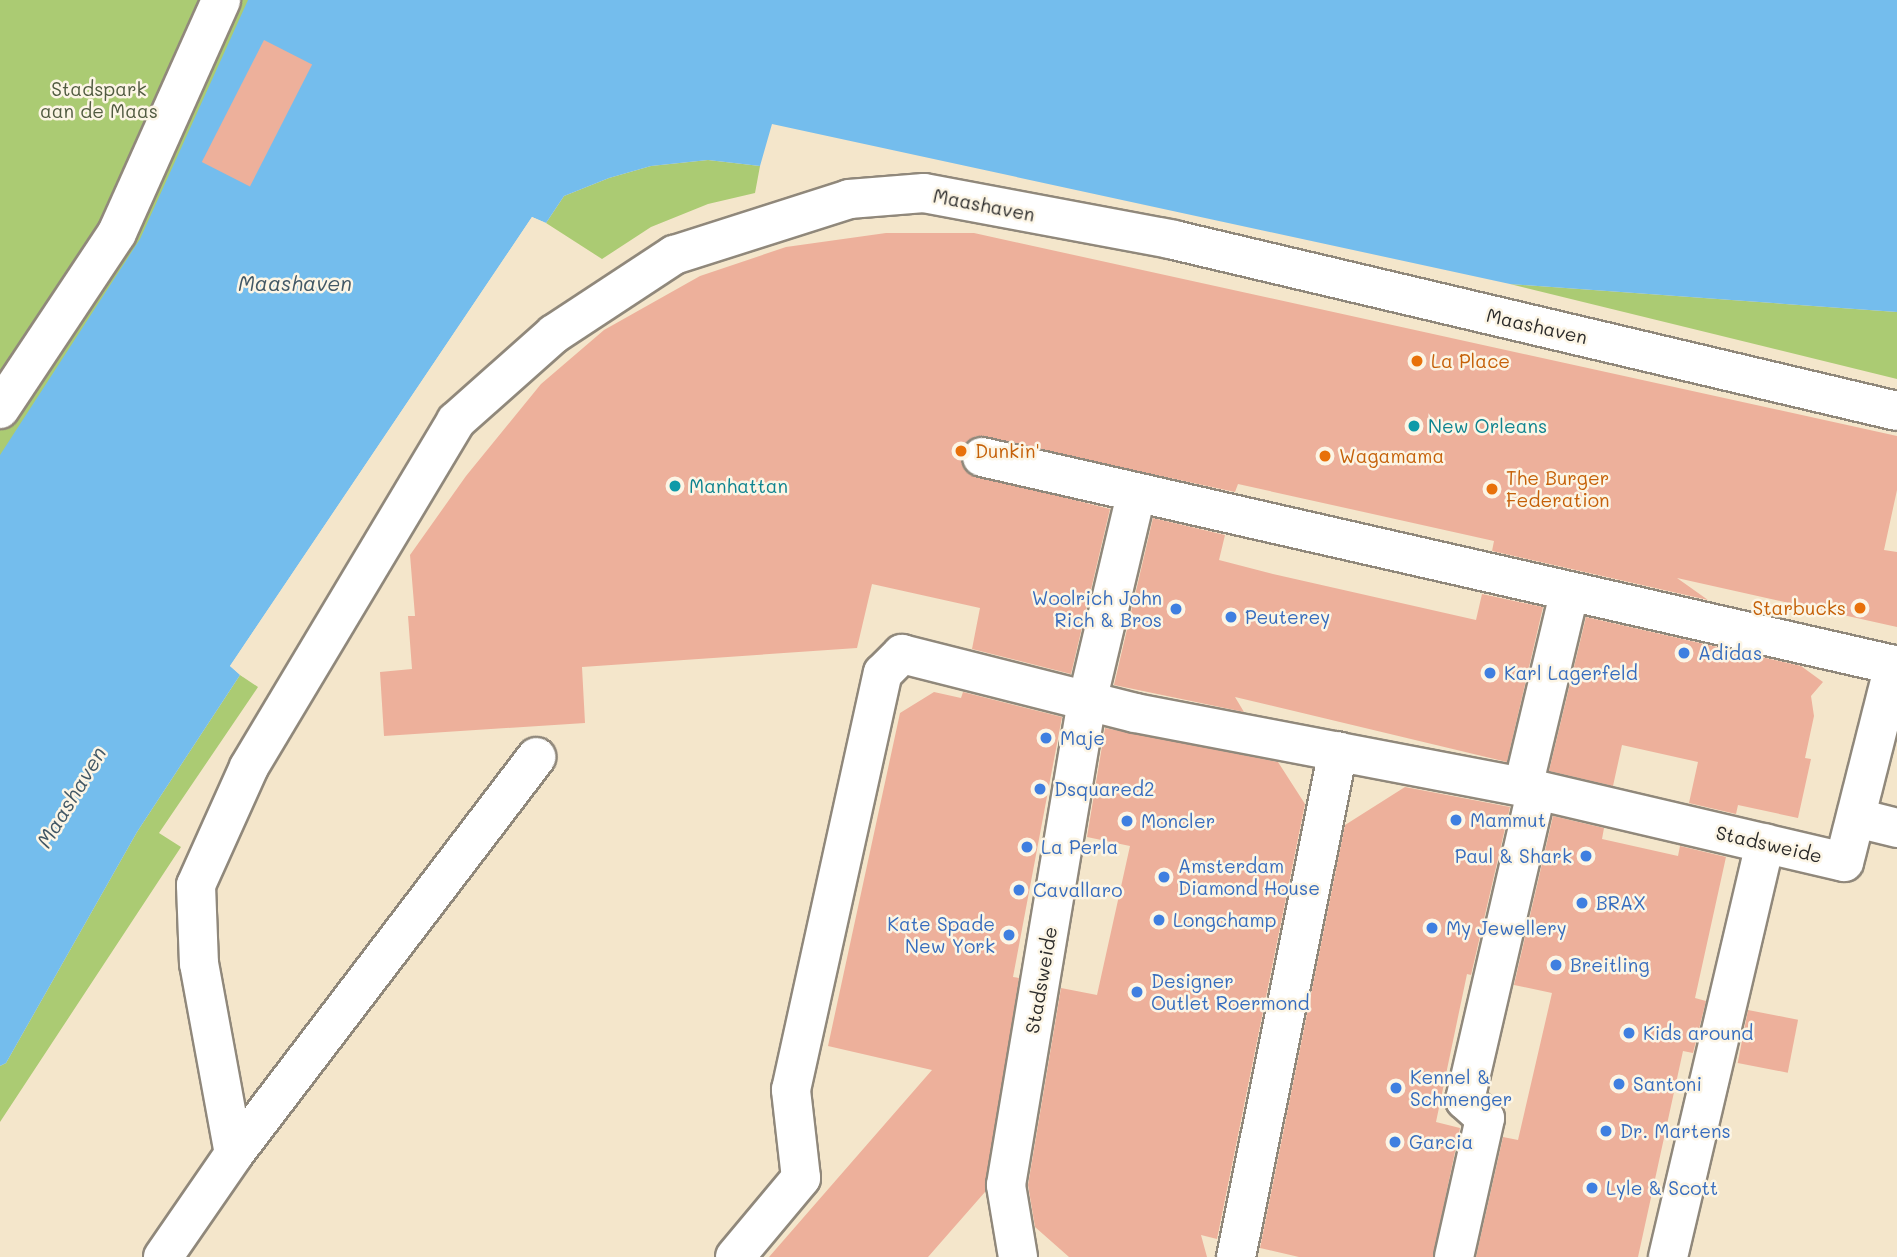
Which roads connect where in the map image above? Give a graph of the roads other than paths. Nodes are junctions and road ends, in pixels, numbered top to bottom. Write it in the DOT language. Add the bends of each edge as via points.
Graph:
graph roads {
  1 [pos="221,0"];
  2 [pos="0,409"];
  3 [pos="1897,411"];
  4 [pos="982,457"];
  5 [pos="1136,495"];
  6 [pos="1569,594"];
  7 [pos="1896,658"];
  8 [pos="1087,702"];
  9 [pos="1338,751"];
  10 [pos="536,757"];
  11 [pos="1530,790"];
  12 [pos="1857,818"];
  13 [pos="1897,828"];
  14 [pos="1765,844"];
  15 [pos="234,1154"];
  16 [pos="163,1257"];
  17 [pos="735,1257"];
  18 [pos="1018,1257"];
  19 [pos="1236,1257"];
  20 [pos="1454,1257"];
  21 [pos="1668,1257"];
  1 -- 2 [label="street" via="117,233"];
  3 -- 15 [label="street, Maashaven" via="1174,240 924,193 849,199 674,255 554,334 456,421 249,767 196,885 199,964"];
  4 -- 5 [label="street, Stadsweide"];
  5 -- 6 [label="street, Stadsweide"];
  5 -- 8 [label="street, Stadsweide"];
  6 -- 7 [label="street, Stadsweide"];
  6 -- 11 [label="street"];
  7 -- 12 [label="street, Stadsweide"];
  8 -- 9 [label="street, Stadsweide"];
  8 -- 17 [label="street" via="902,654 883,673 791,1090 801,1178"];
  8 -- 18 [label="street, Stadsweide" via="1006,1185"];
  9 -- 11 [label="street, Stadsweide"];
  9 -- 19 [label="street"];
  10 -- 15 [label="street"];
  11 -- 14 [label="street, Stadsweide"];
  11 -- 20 [label="street" via="1465,1101 1485,1118"];
  12 -- 13 [label="street"];
  12 -- 14 [label="street, Stadsweide" via="1844,862"];
  14 -- 21 [label="street"];
  15 -- 16 [label="street"];
}
